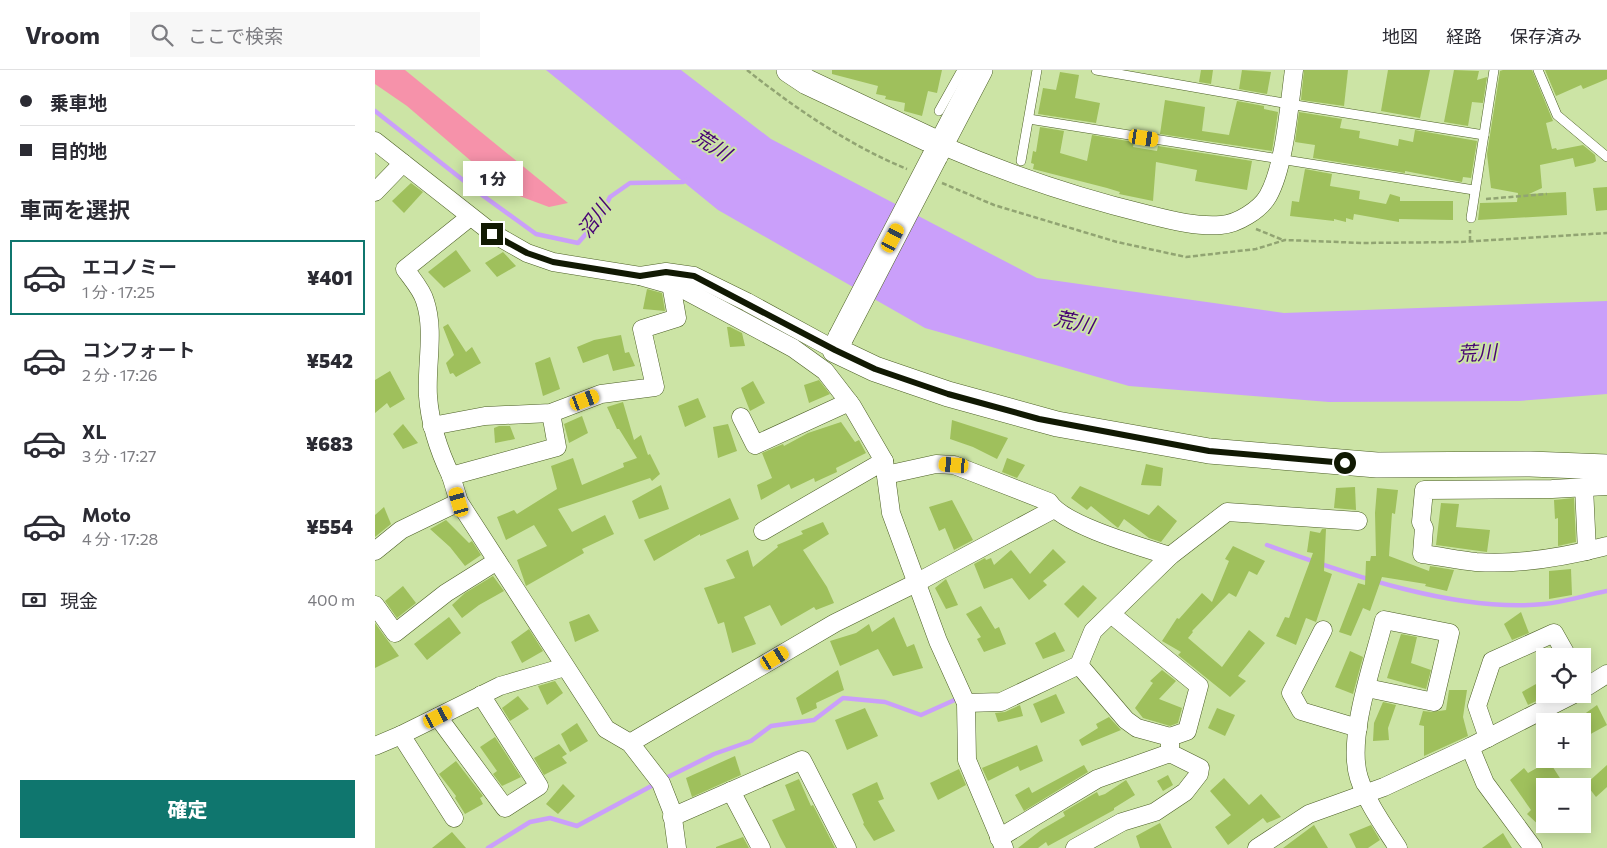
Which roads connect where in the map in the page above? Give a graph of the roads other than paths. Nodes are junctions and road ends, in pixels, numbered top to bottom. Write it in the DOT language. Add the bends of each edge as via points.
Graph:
graph roads {
  1 [pos="789,70"];
  2 [pos="962,70"];
  3 [pos="980,70"];
  4 [pos="1037,70"];
  5 [pos="1096,70"];
  6 [pos="1294,70"];
  7 [pos="1494,70"];
  8 [pos="1538,70"];
  9 [pos="1289,104"];
  10 [pos="1029,119"];
  11 [pos="1484,135"];
  12 [pos="941,136"];
  13 [pos="375,141"];
  14 [pos="1607,157"];
  15 [pos="1279,160"];
  16 [pos="1021,161"];
  17 [pos="403,163"];
  18 [pos="1474,190"];
  19 [pos="375,192"];
  20 [pos="470,217"];
  21 [pos="1471,218"];
  22 [pos="640,276"];
  23 [pos="671,284"];
  24 [pos="838,344"];
  25 [pos="849,402"];
  26 [pos="551,413"];
  27 [pos="741,417"];
  28 [pos="432,426"];
  29 [pos="1607,467"];
  30 [pos="885,468"];
  31 [pos="451,476"];
  32 [pos="1607,486"];
  33 [pos="1584,487"];
  34 [pos="459,502"];
  35 [pos="1054,509"];
  36 [pos="1358,521"];
  37 [pos="763,531"];
  38 [pos="1607,546"];
  39 [pos="375,551"];
  40 [pos="1587,551"];
  41 [pos="1165,554"];
  42 [pos="497,561"];
  43 [pos="916,583"];
  44 [pos="375,604"];
  45 [pos="1111,614"];
  46 [pos="1323,630"];
  47 [pos="1562,648"];
  48 [pos="1079,665"];
  49 [pos="565,667"];
  50 [pos="1607,674"];
  51 [pos="1591,683"];
  52 [pos="1367,688"];
  53 [pos="481,695"];
  54 [pos="963,697"];
  55 [pos="1554,703"];
  56 [pos="438,717"];
  57 [pos="1358,728"];
  58 [pos="401,735"];
  59 [pos="1488,738"];
  60 [pos="630,743"];
  61 [pos="1170,745"];
  62 [pos="375,746"];
  63 [pos="1470,747"];
  64 [pos="731,791"];
  65 [pos="1365,793"];
  66 [pos="672,816"];
  67 [pos="454,818"];
  68 [pos="1003,845"];
  69 [pos="677,848"];
  70 [pos="761,848"];
  71 [pos="847,848"];
  72 [pos="1075,848"];
  73 [pos="1257,848"];
  74 [pos="1398,848"];
  75 [pos="1533,848"];
  1 -- 12 [label="street" via="807,82"];
  2 -- 12 [label="lane"];
  3 -- 12 [label="street"];
  4 -- 10 [label="lane"];
  5 -- 9 [label="lane"];
  6 -- 9 [label="street"];
  7 -- 11 [label="lane"];
  8 -- 14 [label="lane" via="1557,115"];
  9 -- 11 [label="lane"];
  9 -- 15 [label="street"];
  10 -- 15 [label="lane"];
  10 -- 16 [label="lane"];
  11 -- 18 [label="lane"];
  12 -- 15 [label="street" via="1033,182 1124,209 1203,225 1222,225 1255,210 1267,197"];
  12 -- 24 [label="street, bridge"];
  13 -- 17 [label="street"];
  15 -- 18 [label="lane"];
  17 -- 19 [label="street"];
  17 -- 20 [label="street"];
  18 -- 21 [label="lane"];
  20 -- 22 [label="street" via="492,234 527,253 553,262"];
  20 -- 28 [label="street" via="405,269 425,300 428,316 428,396"];
  22 -- 23 [label="street"];
  22 -- 24 [label="street" via="666,272 694,276"];
  23 -- 25 [label="street" via="793,348 825,371"];
  23 -- 26 [label="street" via="677,318 642,329 655,387 601,394"];
  24 -- 29 [label="street" via="875,369 948,394 1048,422 1209,451 1377,465"];
  25 -- 27 [label="street" via="755,445"];
  25 -- 30 [label="street"];
  26 -- 28 [label="street" via="485,416"];
  26 -- 31 [label="street" via="557,447"];
  28 -- 31 [label="street"];
  30 -- 35 [label="street" via="954,465 1049,502"];
  30 -- 37 [label="street"];
  30 -- 43 [label="street" via="891,513"];
  31 -- 34 [label="street"];
  32 -- 33 [label="street"];
  33 -- 40 [label="street"];
  33 -- 40 [label="street" via="1425,490 1421,554 1476,562 1519,561"];
  34 -- 39 [label="street" via="401,530"];
  34 -- 42 [label="street"];
  35 -- 41 [label="street" via="1079,524"];
  35 -- 43 [label="street"];
  36 -- 41 [label="street" via="1227,512"];
  38 -- 40 [label="street"];
  41 -- 45 [label="street"];
  42 -- 44 [label="street" via="446,593 395,634"];
  42 -- 49 [label="street"];
  43 -- 54 [label="street"];
  43 -- 60 [label="street" via="835,623"];
  45 -- 48 [label="street" via="1093,631"];
  45 -- 61 [label="street" via="1199,686 1187,731"];
  46 -- 57 [label="street" via="1291,693 1301,711"];
  47 -- 59 [label="street" via="1554,633 1492,661 1477,706"];
  48 -- 54 [label="street" via="1001,702"];
  48 -- 61 [label="street" via="1137,728"];
  49 -- 53 [label="street" via="500,686"];
  49 -- 60 [label="street" via="606,729"];
  50 -- 51 [label="street"];
  52 -- 52 [label="street" via="1434,702 1450,633 1384,620"];
  52 -- 57 [label="street"];
  53 -- 56 [label="street"];
  53 -- 56 [label="street" via="539,786 505,808"];
  54 -- 68 [label="street" via="967,760"];
  55 -- 59 [label="street"];
  56 -- 58 [label="street"];
  57 -- 65 [label="street" via="1358,776"];
  58 -- 62 [label="street"];
  58 -- 67 [label="street"];
  59 -- 63 [label="street"];
  60 -- 66 [label="street" via="657,778"];
  61 -- 68 [label="street" via="1097,780"];
  61 -- 72 [label="street" via="1201,768 1185,792 1155,812 1122,822"];
  63 -- 65 [label="street"];
  63 -- 75 [label="street" via="1485,783"];
  64 -- 66 [label="street"];
  64 -- 70 [label="street"];
  64 -- 71 [label="street" via="802,760"];
  65 -- 73 [label="street" via="1309,814"];
  65 -- 74 [label="street"];
  66 -- 69 [label="street"];
}
